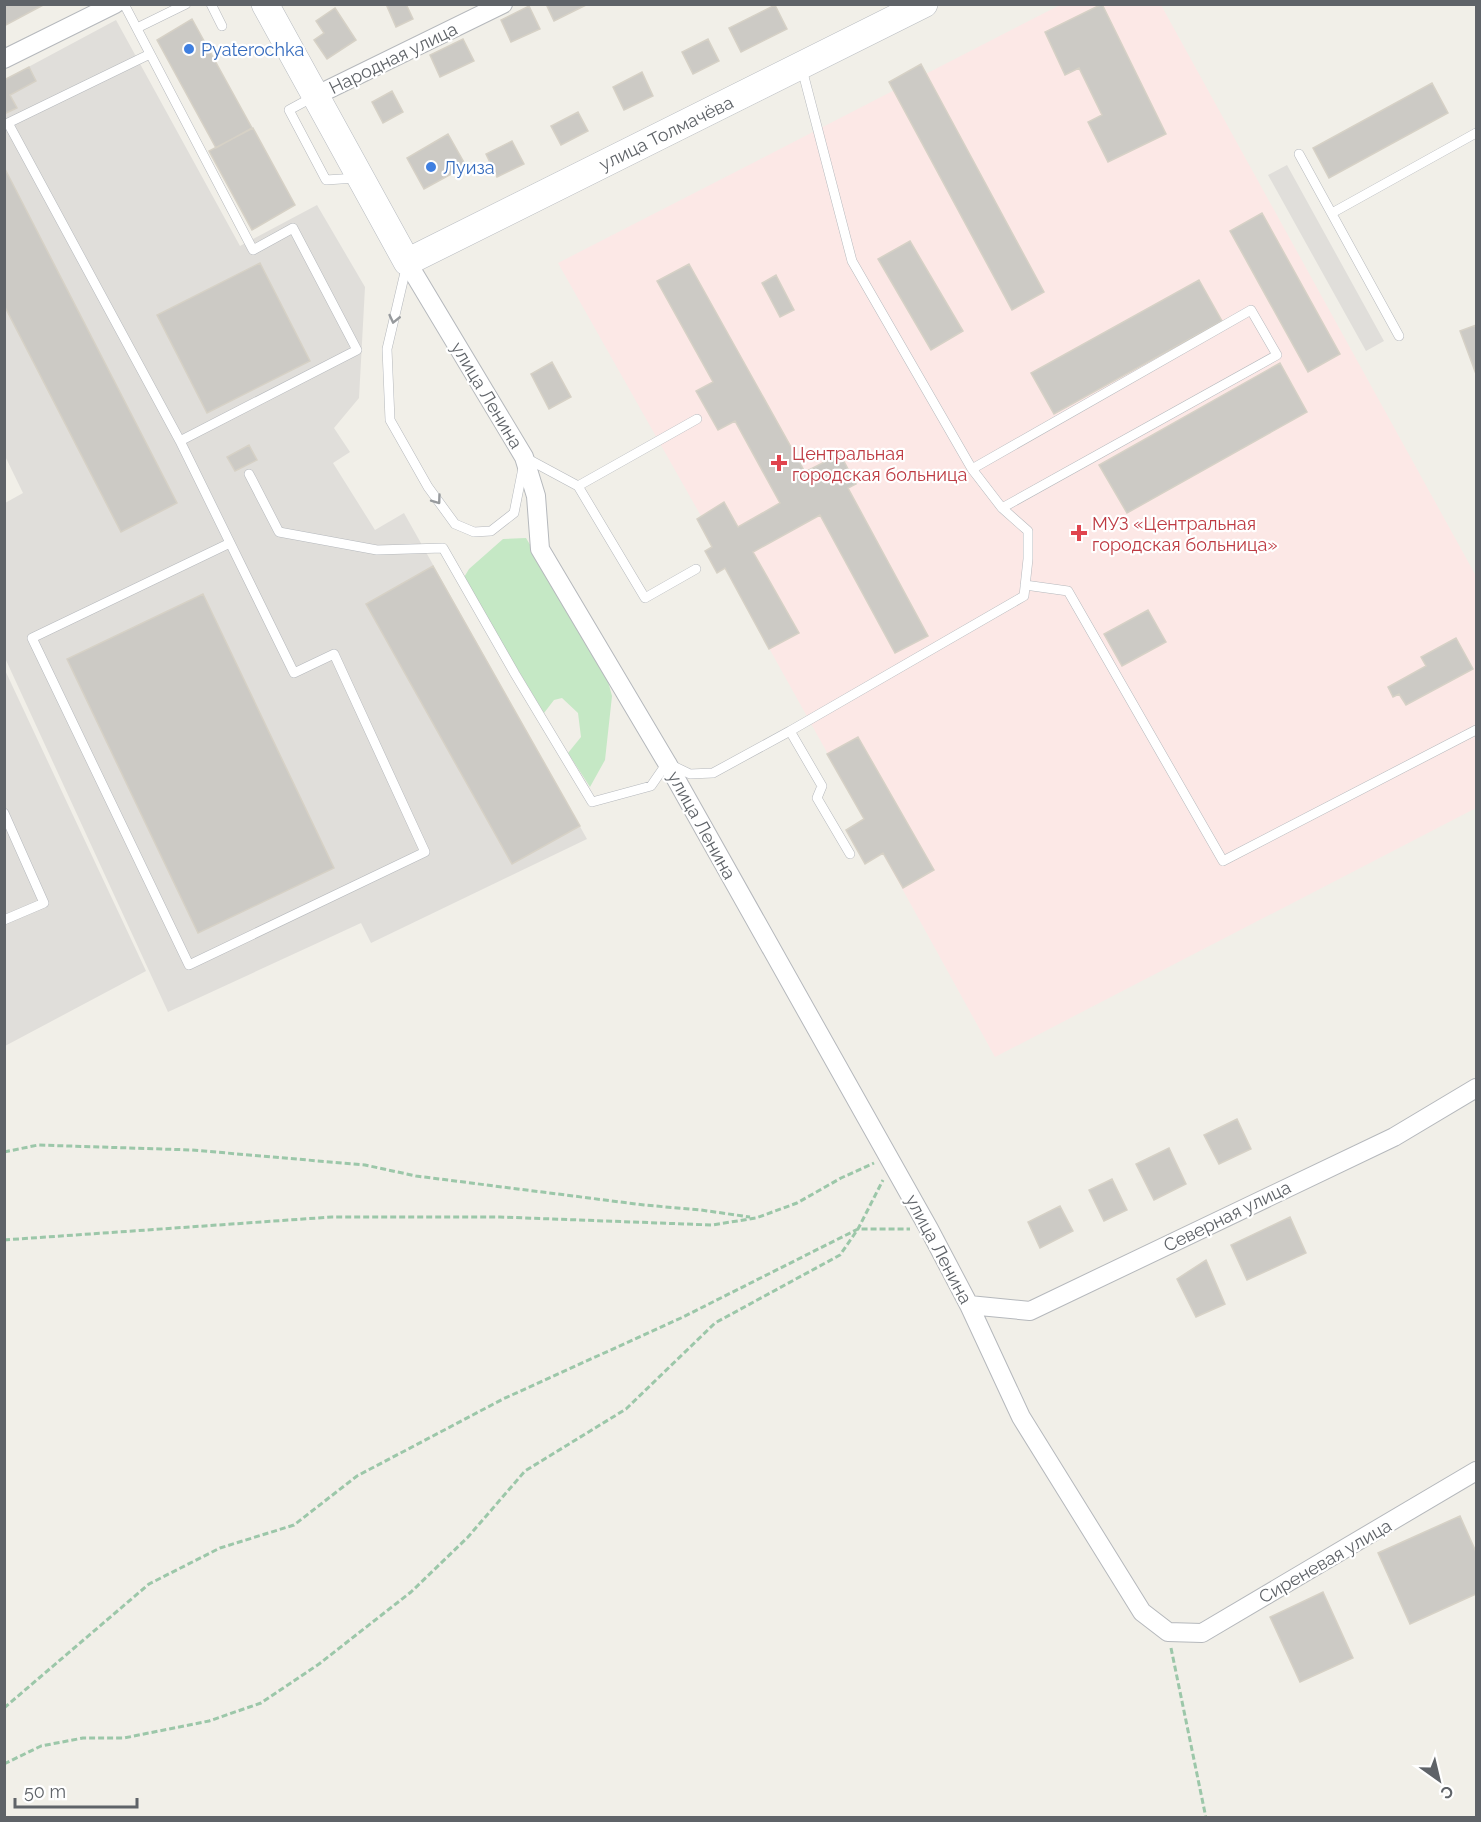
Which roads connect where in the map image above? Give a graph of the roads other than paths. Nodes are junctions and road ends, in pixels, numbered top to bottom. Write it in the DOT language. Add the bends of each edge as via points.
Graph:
graph roads {
  1 [pos="115,4"];
  2 [pos="124,4"];
  3 [pos="186,4"];
  4 [pos="211,4"];
  5 [pos="265,4"];
  6 [pos="503,4"];
  7 [pos="924,4"];
  8 [pos="222,27"];
  9 [pos="136,28"];
  10 [pos="150,54"];
  11 [pos="4,59"];
  12 [pos="801,66"];
  13 [pos="315,96"];
  14 [pos="6,119"];
  15 [pos="1476,133"];
  16 [pos="1299,154"];
  17 [pos="1332,213"];
  18 [pos="407,261"];
  19 [pos="1399,336"];
  20 [pos="697,419"];
  21 [pos="180,441"];
  22 [pos="524,457"];
  23 [pos="972,469"];
  24 [pos="249,474"];
  25 [pos="578,486"];
  26 [pos="1002,508"];
  27 [pos="230,543"];
  28 [pos="696,569"];
  29 [pos="1025,585"];
  30 [pos="1476,730"];
  31 [pos="790,731"];
  32 [pos="667,763"];
  33 [pos="4,813"];
  34 [pos="850,854"];
  35 [pos="4,920"];
  36 [pos="1476,1088"];
  37 [pos="969,1305"];
  38 [pos="1476,1471"];
  39 [pos="1168,1632"];
  1 -- 11 [label="street"];
  2 -- 9 [label="lane"];
  3 -- 9 [label="lane"];
  4 -- 8 [label="lane"];
  5 -- 13 [label="street, улица Ленина"];
  6 -- 13 [label="street, Народная улица"];
  7 -- 12 [label="street, улица Толмачёва"];
  9 -- 10 [label="lane"];
  10 -- 14 [label="lane"];
  10 -- 21 [label="lane" via="253,250 293,228 357,350"];
  12 -- 18 [label="street, улица Толмачёва"];
  12 -- 23 [label="lane" via="852,261"];
  13 -- 18 [label="street, улица Ленина"];
  14 -- 21 [label="lane"];
  15 -- 17 [label="lane"];
  16 -- 17 [label="lane"];
  17 -- 19 [label="lane"];
  18 -- 22 [label="street, улица Ленина"];
  18 -- 22 [label="lane, one-way" via="387,350 390,420 410,458 455,524 474,532 491,531 514,513"];
  20 -- 25 [label="lane"];
  21 -- 27 [label="lane"];
  22 -- 25 [label="lane"];
  22 -- 32 [label="street, улица Ленина" via="536,496 540,549"];
  23 -- 26 [label="lane"];
  23 -- 26 [label="lane" via="1251,310 1277,355"];
  24 -- 32 [label="lane" via="279,532 377,550 444,548 592,802 651,786"];
  25 -- 28 [label="lane" via="645,598"];
  26 -- 29 [label="lane" via="1028,531"];
  27 -- 27 [label="lane" via="294,673 334,654 425,852 189,965 32,638"];
  29 -- 30 [label="lane" via="1068,591 1223,861"];
  29 -- 31 [label="lane" via="1024,596"];
  31 -- 32 [label="lane" via="712,773 690,774"];
  31 -- 34 [label="lane" via="822,786 817,798"];
  32 -- 37 [label="street, улица Ленина"];
  33 -- 35 [label="lane" via="44,903"];
  36 -- 37 [label="street, Северная улица" via="1394,1137 1030,1311"];
  37 -- 39 [label="street, улица Ленина" via="1021,1417 1142,1612"];
  38 -- 39 [label="street, Сиреневая улица" via="1202,1633"];
}
